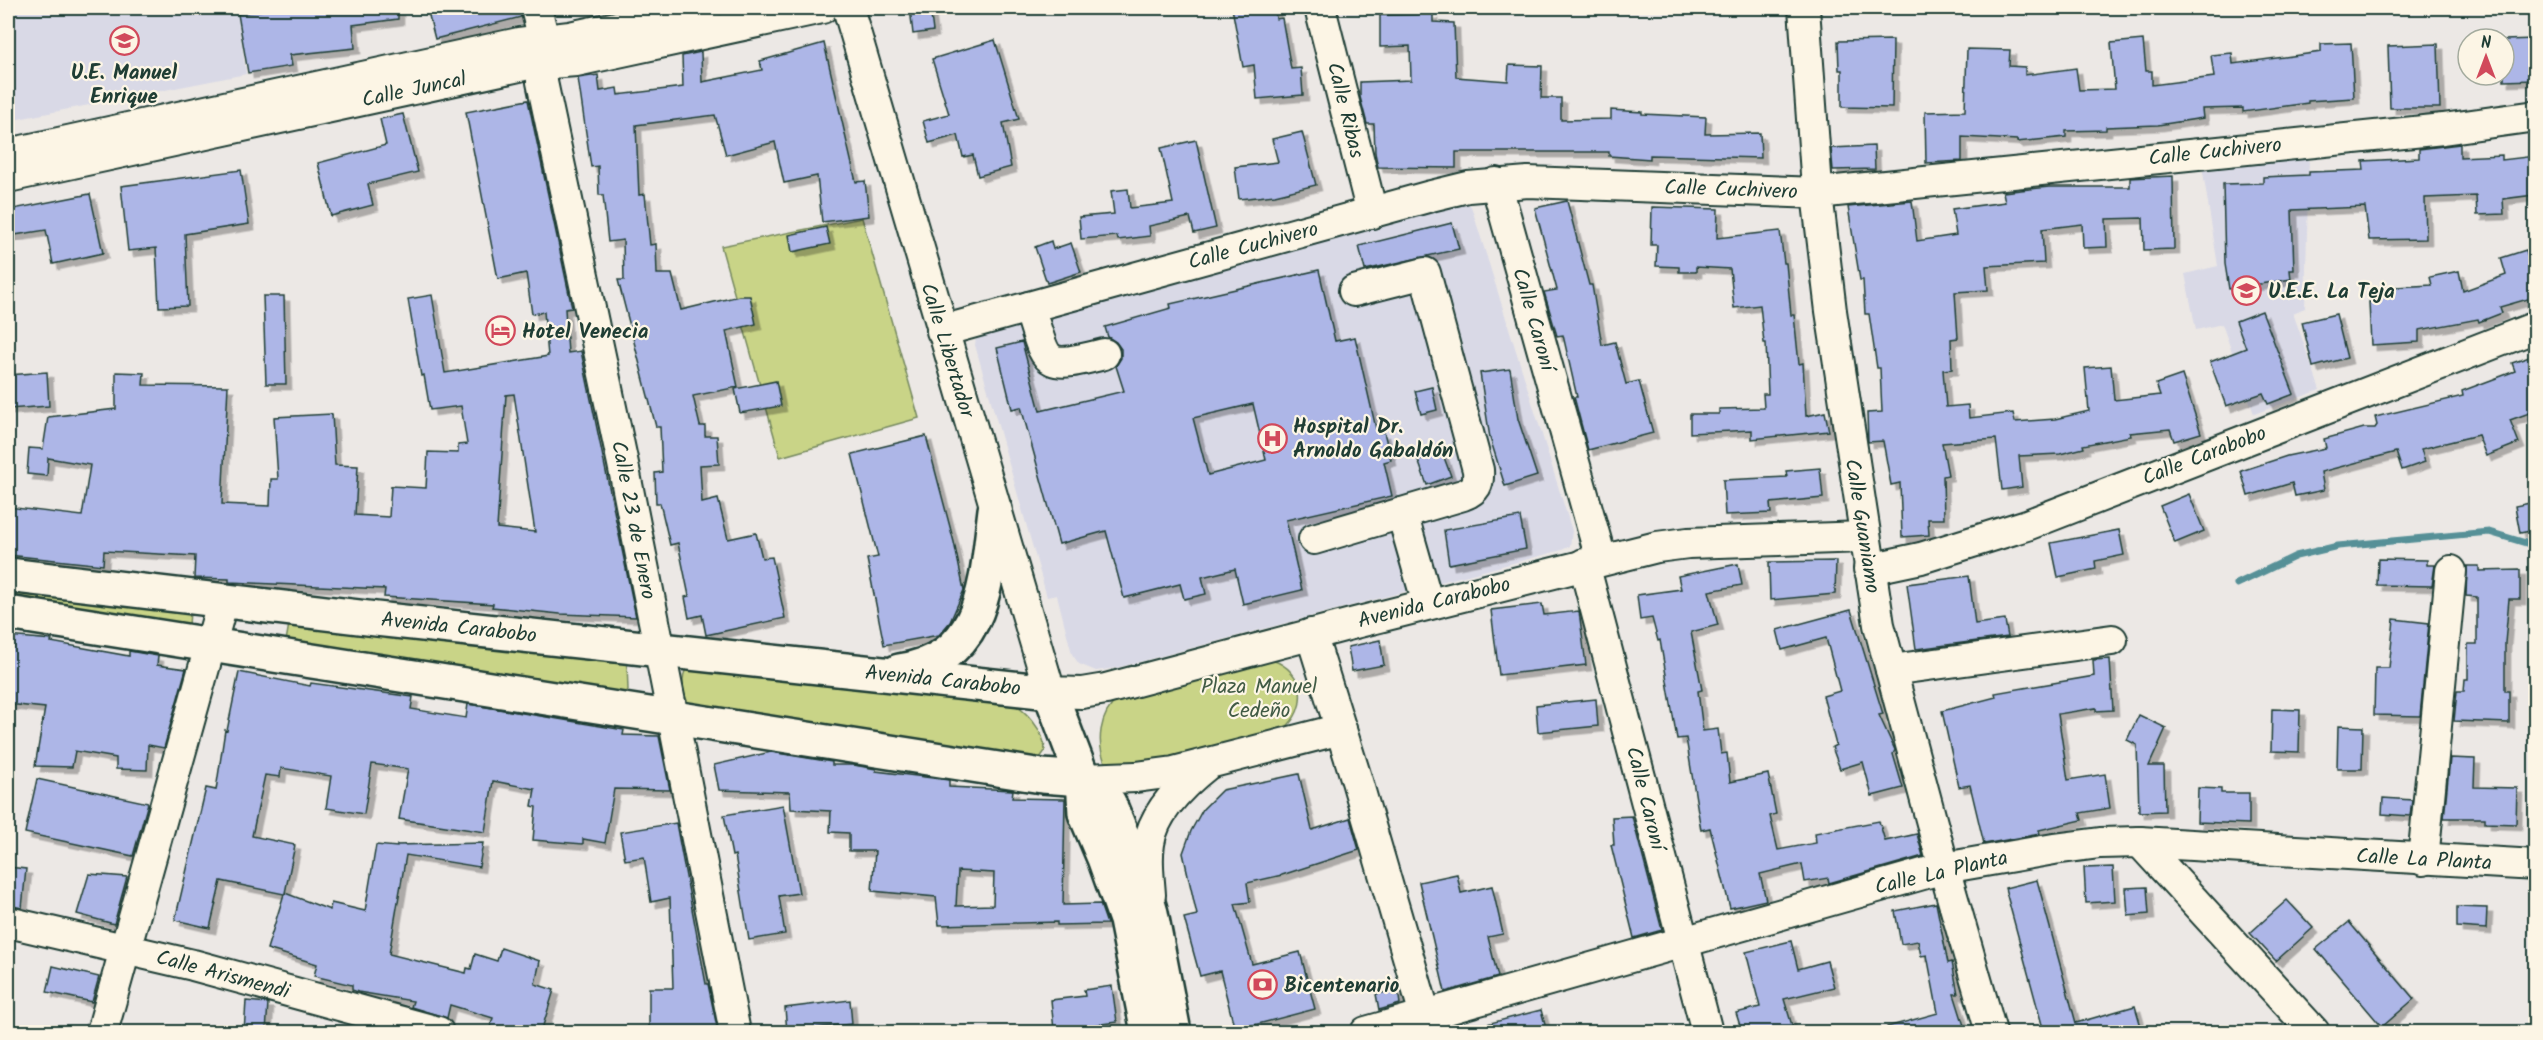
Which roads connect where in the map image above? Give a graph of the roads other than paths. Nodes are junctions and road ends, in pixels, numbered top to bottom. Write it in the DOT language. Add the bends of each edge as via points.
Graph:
graph roads {
  1 [pos="536,8"];
  2 [pos="706,8"];
  3 [pos="822,8"];
  4 [pos="848,8"];
  5 [pos="1320,8"];
  6 [pos="1804,8"];
  7 [pos="541,52"];
  8 [pos="2535,116"];
  9 [pos="8,154"];
  10 [pos="8,177"];
  11 [pos="1496,183"];
  12 [pos="1817,193"];
  13 [pos="1372,213"];
  14 [pos="1354,291"];
  15 [pos="1029,307"];
  16 [pos="2535,327"];
  17 [pos="942,331"];
  18 [pos="1104,354"];
  19 [pos="995,510"];
  20 [pos="1402,513"];
  21 [pos="1864,537"];
  22 [pos="1314,539"];
  23 [pos="1592,562"];
  24 [pos="1869,569"];
  25 [pos="2451,571"];
  26 [pos="8,575"];
  27 [pos="224,600"];
  28 [pos="1428,604"];
  29 [pos="8,613"];
  30 [pos="1311,634"];
  31 [pos="2112,640"];
  32 [pos="211,645"];
  33 [pos="659,648"];
  34 [pos="1891,670"];
  35 [pos="882,674"];
  36 [pos="1050,692"];
  37 [pos="673,718"];
  38 [pos="1341,729"];
  39 [pos="1211,762"];
  40 [pos="1083,779"];
  41 [pos="2140,842"];
  42 [pos="2423,860"];
  43 [pos="2535,865"];
  44 [pos="1944,868"];
  45 [pos="1151,913"];
  46 [pos="8,922"];
  47 [pos="1683,942"];
  48 [pos="126,949"];
  49 [pos="1427,1024"];
  50 [pos="102,1032"];
  51 [pos="438,1032"];
  52 [pos="735,1032"];
  53 [pos="1148,1032"];
  54 [pos="1174,1032"];
  55 [pos="1366,1032"];
  56 [pos="1707,1032"];
  57 [pos="1992,1032"];
  58 [pos="2314,1032"];
  1 -- 7 [label="street, Calle 23 de Enero"];
  2 -- 7 [label="street, Calle Juncal" via="570,37"];
  3 -- 7 [label="street, Calle Juncal" via="576,61"];
  4 -- 17 [label="street, Calle Libertador"];
  5 -- 13 [label="street, Calle Ribas"];
  6 -- 12 [label="street, Calle Guaniamo"];
  7 -- 9 [label="street, Calle Juncal" via="519,43"];
  7 -- 10 [label="street, Calle Juncal" via="513,68"];
  7 -- 33 [label="street, Calle 23 de Enero" via="542,81"];
  8 -- 12 [label="street, Calle Cuchivero" via="2443,129"];
  11 -- 12 [label="street, Calle Cuchivero"];
  11 -- 13 [label="street, Calle Cuchivero"];
  11 -- 23 [label="street, Calle Caroní"];
  12 -- 21 [label="street, Calle Guaniamo"];
  13 -- 15 [label="street, Calle Cuchivero"];
  14 -- 20 [label="street" via="1425,273 1478,470 1473,491"];
  15 -- 17 [label="street, Calle Cuchivero"];
  15 -- 18 [label="street" via="1043,351 1053,361 1066,363"];
  16 -- 24 [label="street, Calle Carabobo" via="2026,525 1921,558"];
  17 -- 19 [label="street, Calle Libertador"];
  19 -- 35 [label="highway" via="982,600 968,632 926,665"];
  19 -- 36 [label="street, Calle Libertador"];
  20 -- 22 [label="street"];
  20 -- 28 [label="street"];
  21 -- 23 [label="street, Avenida Carabobo" via="1688,543"];
  21 -- 24 [label="street, Calle Guaniamo"];
  23 -- 28 [label="street, Avenida Carabobo"];
  23 -- 47 [label="street, Calle Caroní"];
  24 -- 34 [label="street, Calle Guaniamo"];
  25 -- 42 [label="street"];
  26 -- 27 [label="highway, Avenida Carabobo"];
  27 -- 32 [label="street"];
  27 -- 33 [label="highway, Avenida Carabobo"];
  28 -- 30 [label="street, Avenida Carabobo"];
  29 -- 32 [label="highway"];
  30 -- 36 [label="street, Avenida Carabobo" via="1106,689"];
  30 -- 38 [label="street"];
  31 -- 34 [label="street"];
  32 -- 37 [label="highway"];
  32 -- 48 [label="street"];
  33 -- 35 [label="highway, Avenida Carabobo"];
  33 -- 37 [label="street, Calle 23 de Enero"];
  34 -- 44 [label="street, Calle Guaniamo"];
  35 -- 36 [label="highway, Avenida Carabobo"];
  36 -- 40 [label="highway"];
  37 -- 40 [label="highway" via="1042,776"];
  37 -- 52 [label="street, Calle 23 de Enero"];
  38 -- 39 [label="street"];
  38 -- 49 [label="street"];
  39 -- 40 [label="street" via="1136,777"];
  39 -- 45 [label="street" via="1188,780 1172,800 1149,842"];
  40 -- 45 [label="highway" via="1109,803"];
  40 -- 53 [label="highway" via="1085,813 1126,920"];
  41 -- 42 [label="street, Calle La Planta"];
  41 -- 44 [label="street, Calle La Planta" via="2054,849"];
  41 -- 58 [label="street"];
  42 -- 43 [label="street, Calle La Planta"];
  44 -- 47 [label="street, Calle La Planta"];
  44 -- 57 [label="street, Calle Guaniamo"];
  45 -- 54 [label="highway"];
  46 -- 48 [label="street, Calle Arismendi"];
  47 -- 49 [label="street, Calle La Planta"];
  47 -- 56 [label="street, Calle Caroní"];
  48 -- 50 [label="street"];
  48 -- 51 [label="street, Calle Arismendi"];
  49 -- 55 [label="street, Calle La Planta"];
}
